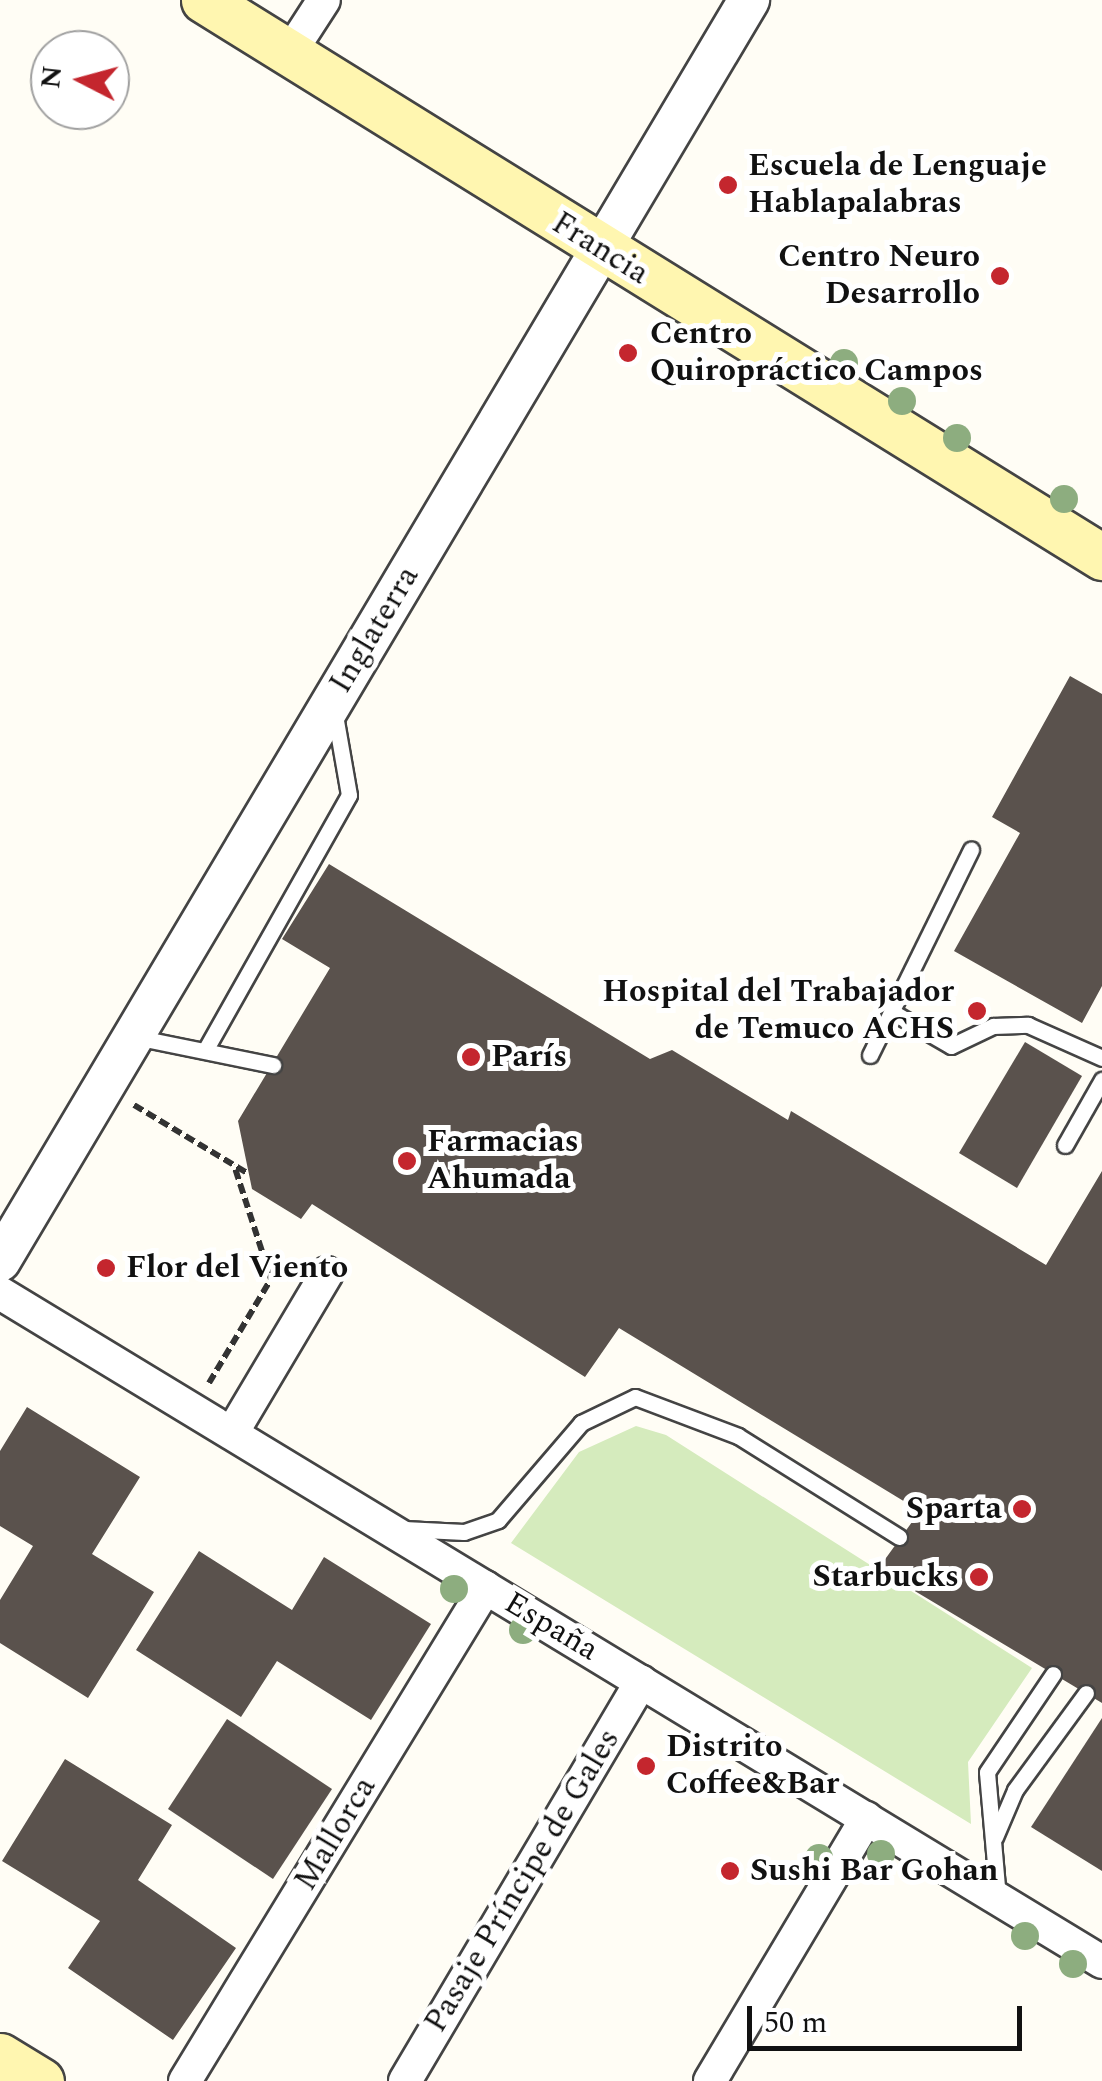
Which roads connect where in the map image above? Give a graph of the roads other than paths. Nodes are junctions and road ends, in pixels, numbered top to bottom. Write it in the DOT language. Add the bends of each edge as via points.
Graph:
graph roads {
  1 [pos="204,0"];
  2 [pos="324,0"];
  3 [pos="749,0"];
  4 [pos="289,54"];
  5 [pos="600,250"];
  6 [pos="1102,557"];
  7 [pos="332,702"];
  8 [pos="971,850"];
  9 [pos="894,1012"];
  10 [pos="133,1036"];
  11 [pos="207,1046"];
  12 [pos="870,1055"];
  13 [pos="1102,1058"];
  14 [pos="272,1064"];
  15 [pos="1102,1080"];
  16 [pos="1064,1145"];
  17 [pos="0,1261"];
  18 [pos="327,1272"];
  19 [pos="0,1293"];
  20 [pos="232,1434"];
  21 [pos="390,1527"];
  22 [pos="899,1537"];
  23 [pos="486,1587"];
  24 [pos="1053,1674"];
  25 [pos="641,1682"];
  26 [pos="1086,1694"];
  27 [pos="867,1818"];
  28 [pos="993,1851"];
  29 [pos="998,1898"];
  30 [pos="1102,1962"];
  31 [pos="0,2056"];
  32 [pos="41,2081"];
  33 [pos="185,2081"];
  34 [pos="405,2081"];
  35 [pos="710,2081"];
  1 -- 4 [label="main road, Francia"];
  2 -- 4 [label="street"];
  3 -- 5 [label="street, Inglaterra"];
  4 -- 5 [label="main road, Francia"];
  5 -- 6 [label="main road, Francia"];
  5 -- 7 [label="street, Inglaterra"];
  7 -- 10 [label="street, Inglaterra"];
  7 -- 11 [label="lane" via="349,795"];
  8 -- 9 [label="lane" via="925,928 920,962"];
  9 -- 12 [label="lane"];
  9 -- 13 [label="lane" via="951,1046 993,1026 1028,1025"];
  10 -- 11 [label="lane"];
  10 -- 17 [label="street, Inglaterra"];
  11 -- 14 [label="lane"];
  15 -- 16 [label="lane"];
  18 -- 20 [label="street"];
  19 -- 20 [label="street, España"];
  20 -- 21 [label="street, España"];
  21 -- 22 [label="lane" via="464,1532 498,1520 581,1423 635,1397 738,1436"];
  21 -- 23 [label="street, España"];
  23 -- 25 [label="street, España"];
  23 -- 33 [label="street, Mallorca"];
  24 -- 28 [label="lane" via="987,1772"];
  25 -- 27 [label="street, España"];
  25 -- 34 [label="street, Pasaje Príncipe de Gales"];
  26 -- 28 [label="lane" via="1004,1808"];
  27 -- 29 [label="street, España"];
  27 -- 35 [label="street"];
  28 -- 29 [label="lane"];
  29 -- 30 [label="street, España"];
  31 -- 32 [label="main road"];
}
